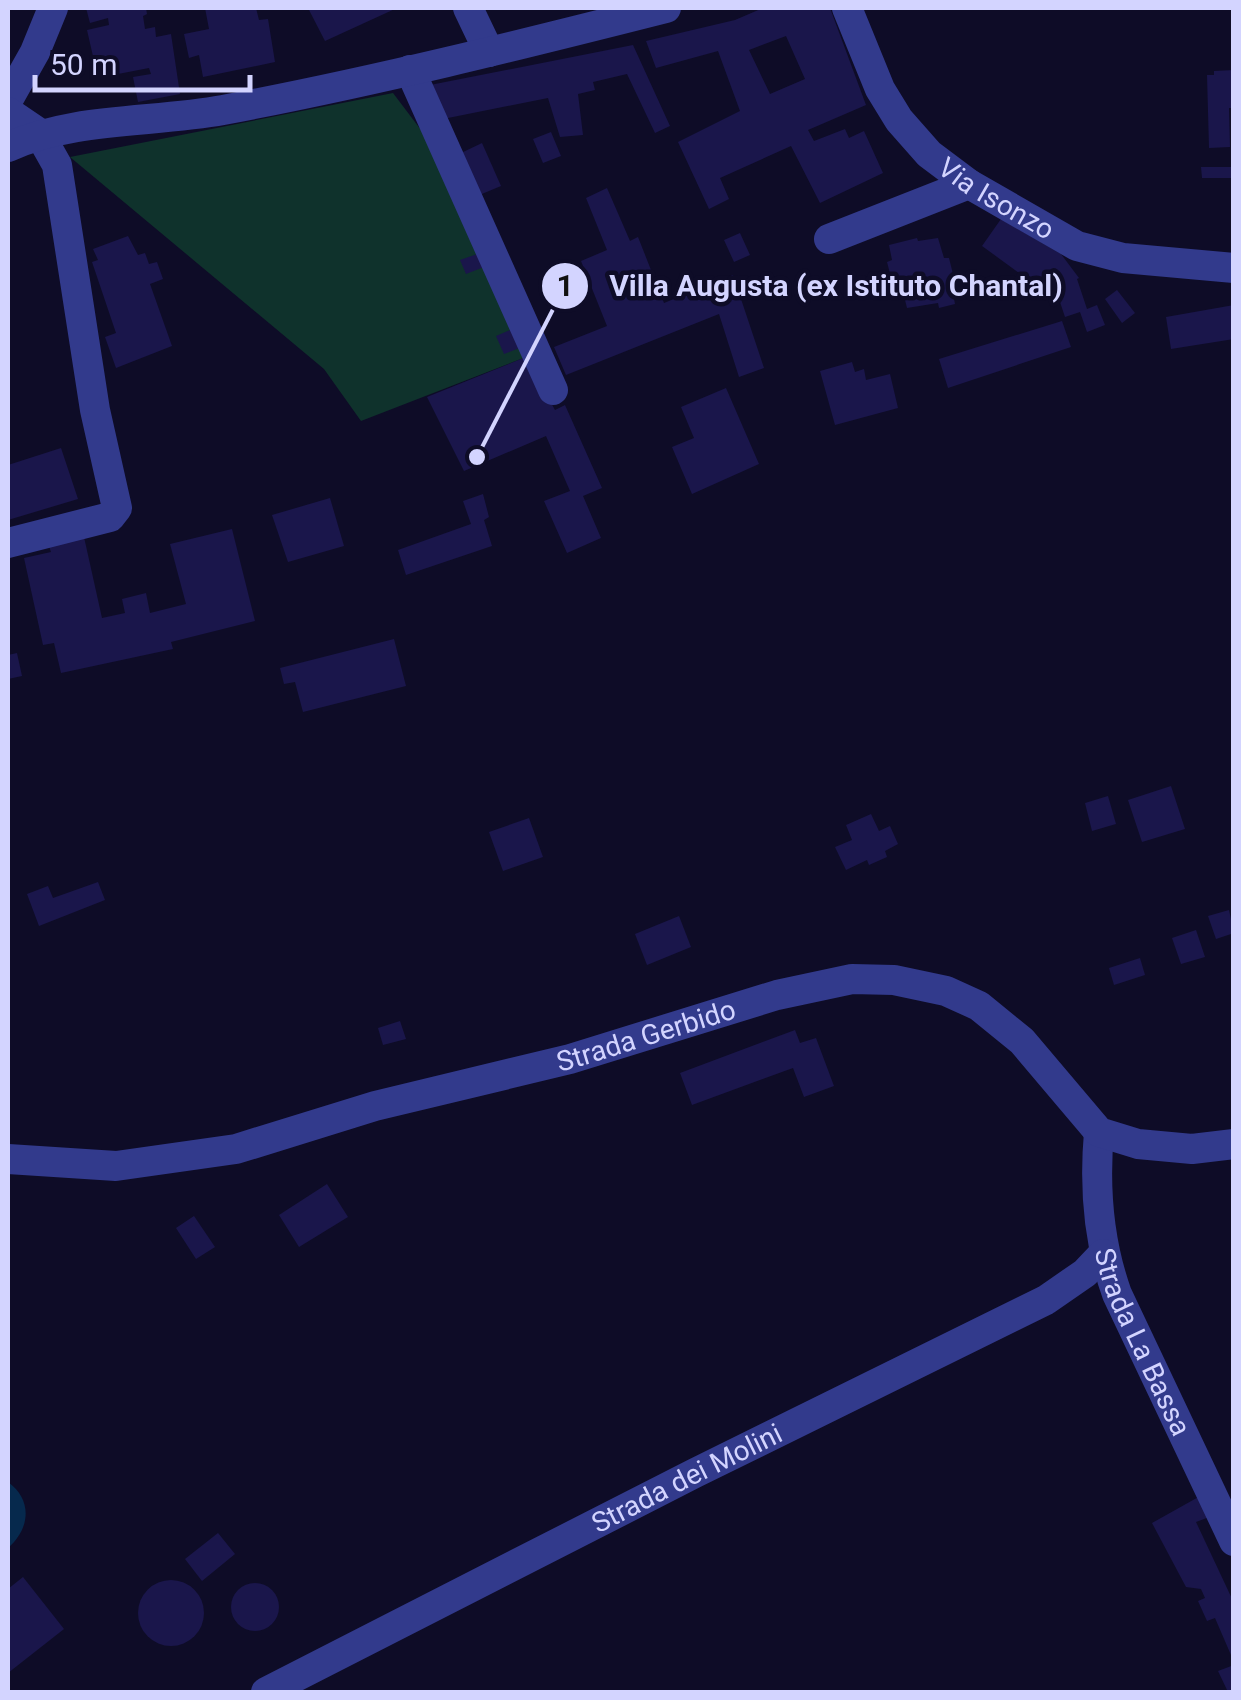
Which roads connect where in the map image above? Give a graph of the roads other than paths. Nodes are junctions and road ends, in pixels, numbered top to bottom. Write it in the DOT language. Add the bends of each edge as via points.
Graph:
graph roads {
  1 [pos="53,8"];
  2 [pos="468,8"];
  3 [pos="666,8"];
  4 [pos="847,8"];
  5 [pos="489,52"];
  6 [pos="410,70"];
  7 [pos="8,100"];
  8 [pos="8,112"];
  9 [pos="39,133"];
  10 [pos="8,147"];
  11 [pos="969,184"];
  12 [pos="829,238"];
  13 [pos="1234,268"];
  14 [pos="553,390"];
  15 [pos="8,542"];
  16 [pos="1099,1132"];
  17 [pos="1234,1144"];
  18 [pos="8,1159"];
  19 [pos="1102,1254"];
  20 [pos="1234,1541"];
  21 [pos="266,1692"];
  1 -- 7 [label="street"];
  2 -- 5 [label="street"];
  3 -- 5 [label="street"];
  4 -- 11 [label="street, Via Isonzo" via="898,120 928,154"];
  5 -- 6 [label="street"];
  6 -- 9 [label="street" via="220,110"];
  6 -- 14 [label="street"];
  8 -- 9 [label="street"];
  9 -- 10 [label="street"];
  9 -- 15 [label="street" via="57,165 117,508 110,517"];
  11 -- 12 [label="street"];
  11 -- 13 [label="street, Via Isonzo" via="1077,246 1123,258"];
  16 -- 17 [label="street" via="1192,1149"];
  16 -- 18 [label="street, Strada Gerbido" via="1022,1040 979,1006 894,980 852,979 236,1149 116,1166"];
  16 -- 19 [label="street, Strada La Bassa"];
  19 -- 20 [label="street, Strada La Bassa"];
  19 -- 21 [label="street, Strada dei Molini" via="1046,1300"];
}
